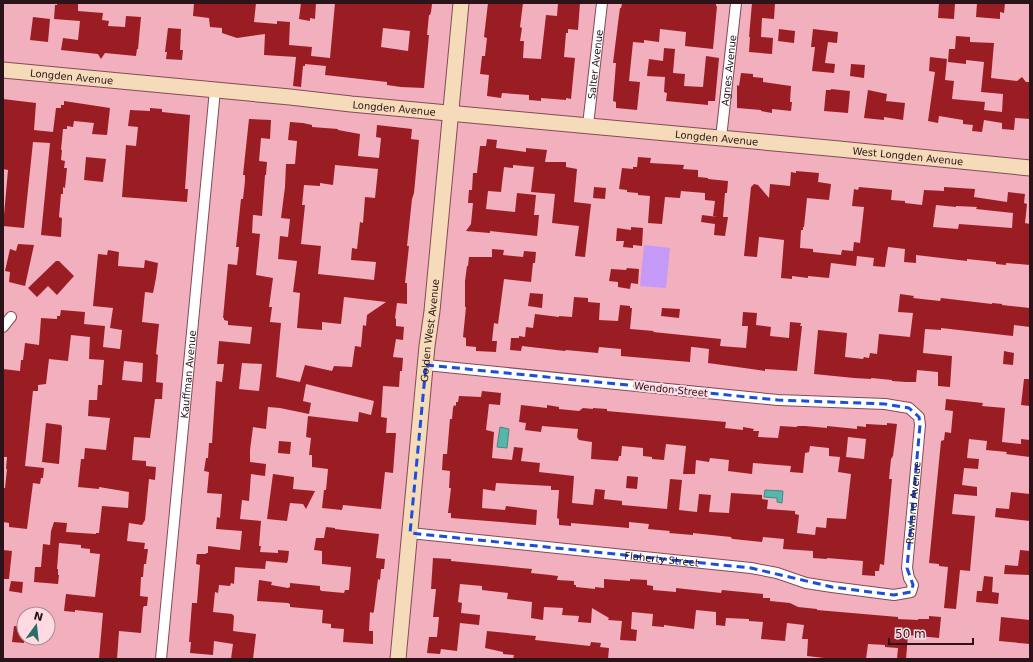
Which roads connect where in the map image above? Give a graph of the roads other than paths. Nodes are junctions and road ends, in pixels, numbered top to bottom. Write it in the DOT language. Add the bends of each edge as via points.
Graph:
graph roads {
  1 [pos="461,3"];
  2 [pos="602,3"];
  3 [pos="736,3"];
  4 [pos="3,70"];
  5 [pos="215,90"];
  6 [pos="451,113"];
  7 [pos="588,125"];
  8 [pos="721,138"];
  9 [pos="785,144"];
  10 [pos="1030,168"];
  11 [pos="11,317"];
  12 [pos="3,327"];
  13 [pos="426,365"];
  14 [pos="914,413"];
  15 [pos="410,533"];
  16 [pos="911,592"];
  17 [pos="161,659"];
  18 [pos="398,659"];
  1 -- 6 [label="street, Golden West Avenue"];
  2 -- 7 [label="street, Salter Avenue"];
  3 -- 8 [label="street, Agnes Avenue"];
  4 -- 5 [label="street, Longden Avenue"];
  5 -- 6 [label="street, Longden Avenue"];
  5 -- 17 [label="street, Kauffman Avenue"];
  6 -- 7 [label="street, Longden Avenue"];
  6 -- 13 [label="street, Golden West Avenue"];
  7 -- 8 [label="street, Longden Avenue"];
  8 -- 9 [label="street, Longden Avenue"];
  9 -- 10 [label="street, West Longden Avenue"];
  11 -- 12 [label="street"];
  13 -- 14 [label="street, Wendon Street" via="778,400 885,404 909,408"];
  13 -- 15 [label="street, Golden West Avenue"];
  14 -- 16 [label="street, Rowland Avenue" via="919,417 920,425 907,568 908,578 913,585"];
  15 -- 16 [label="street, Flaherty Street" via="751,568 806,583 832,587 894,595"];
  15 -- 18 [label="street, Golden West Avenue"];
}
